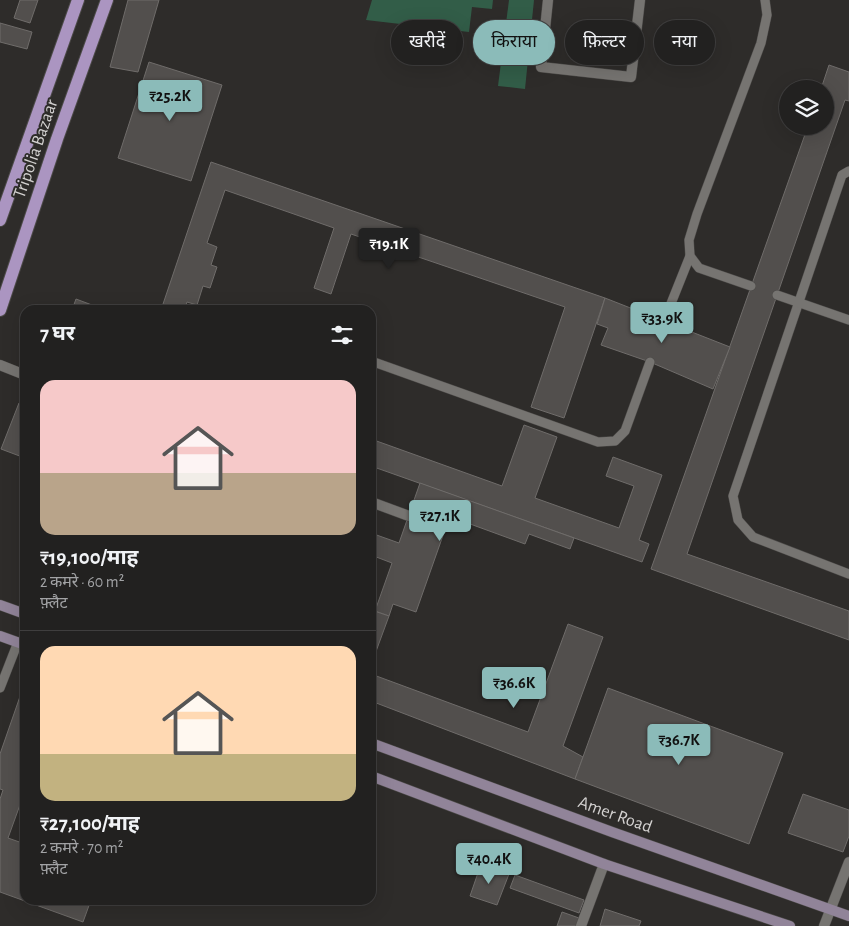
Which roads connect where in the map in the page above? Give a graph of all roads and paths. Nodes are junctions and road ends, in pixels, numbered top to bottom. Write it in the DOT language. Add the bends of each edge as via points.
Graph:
graph roads {
  1 [pos="78,0"];
  2 [pos="107,0"];
  3 [pos="548,0"];
  4 [pos="640,0"];
  5 [pos="765,0"];
  6 [pos="849,171"];
  7 [pos="0,220"];
  8 [pos="690,256"];
  9 [pos="751,286"];
  10 [pos="777,295"];
  11 [pos="799,302"];
  12 [pos="0,310"];
  13 [pos="849,320"];
  14 [pos="664,321"];
  15 [pos="650,362"];
  16 [pos="376,363"];
  17 [pos="0,366"];
  18 [pos="20,373"];
  19 [pos="376,504"];
  20 [pos="409,516"];
  21 [pos="849,574"];
  22 [pos="0,605"];
  23 [pos="20,612"];
  24 [pos="0,636"];
  25 [pos="20,644"];
  26 [pos="20,646"];
  27 [pos="0,688"];
  28 [pos="376,745"];
  29 [pos="376,778"];
  30 [pos="849,862"];
  31 [pos="604,864"];
  32 [pos="832,910"];
  33 [pos="849,916"];
  34 [pos="582,926"];
  35 [pos="790,926"];
  36 [pos="824,926"];
  1 -- 7 [label="main road, Tripolia Bazaar"];
  2 -- 12 [label="main road, Tripolia Bazaar"];
  3 -- 4 [label="street" via="541,67 631,77"];
  5 -- 8 [label="lane" via="767,15 761,43 697,214 689,240"];
  6 -- 11 [label="lane" via="842,175"];
  8 -- 9 [label="lane" via="699,268"];
  8 -- 14 [label="lane"];
  10 -- 11 [label="lane"];
  11 -- 13 [label="lane"];
  11 -- 21 [label="lane" via="732,496 738,520 753,537"];
  15 -- 16 [label="lane" via="625,431 615,441 598,442"];
  17 -- 18 [label="street"];
  19 -- 20 [label="street"];
  22 -- 23 [label="main road"];
  24 -- 25 [label="main road"];
  26 -- 27 [label="lane"];
  28 -- 32 [label="main road, Amer Road"];
  29 -- 31 [label="main road"];
  30 -- 32 [label="street"];
  31 -- 34 [label="street"];
  31 -- 35 [label="main road"];
  32 -- 33 [label="main road, Amer Road"];
  32 -- 36 [label="street"];
}
